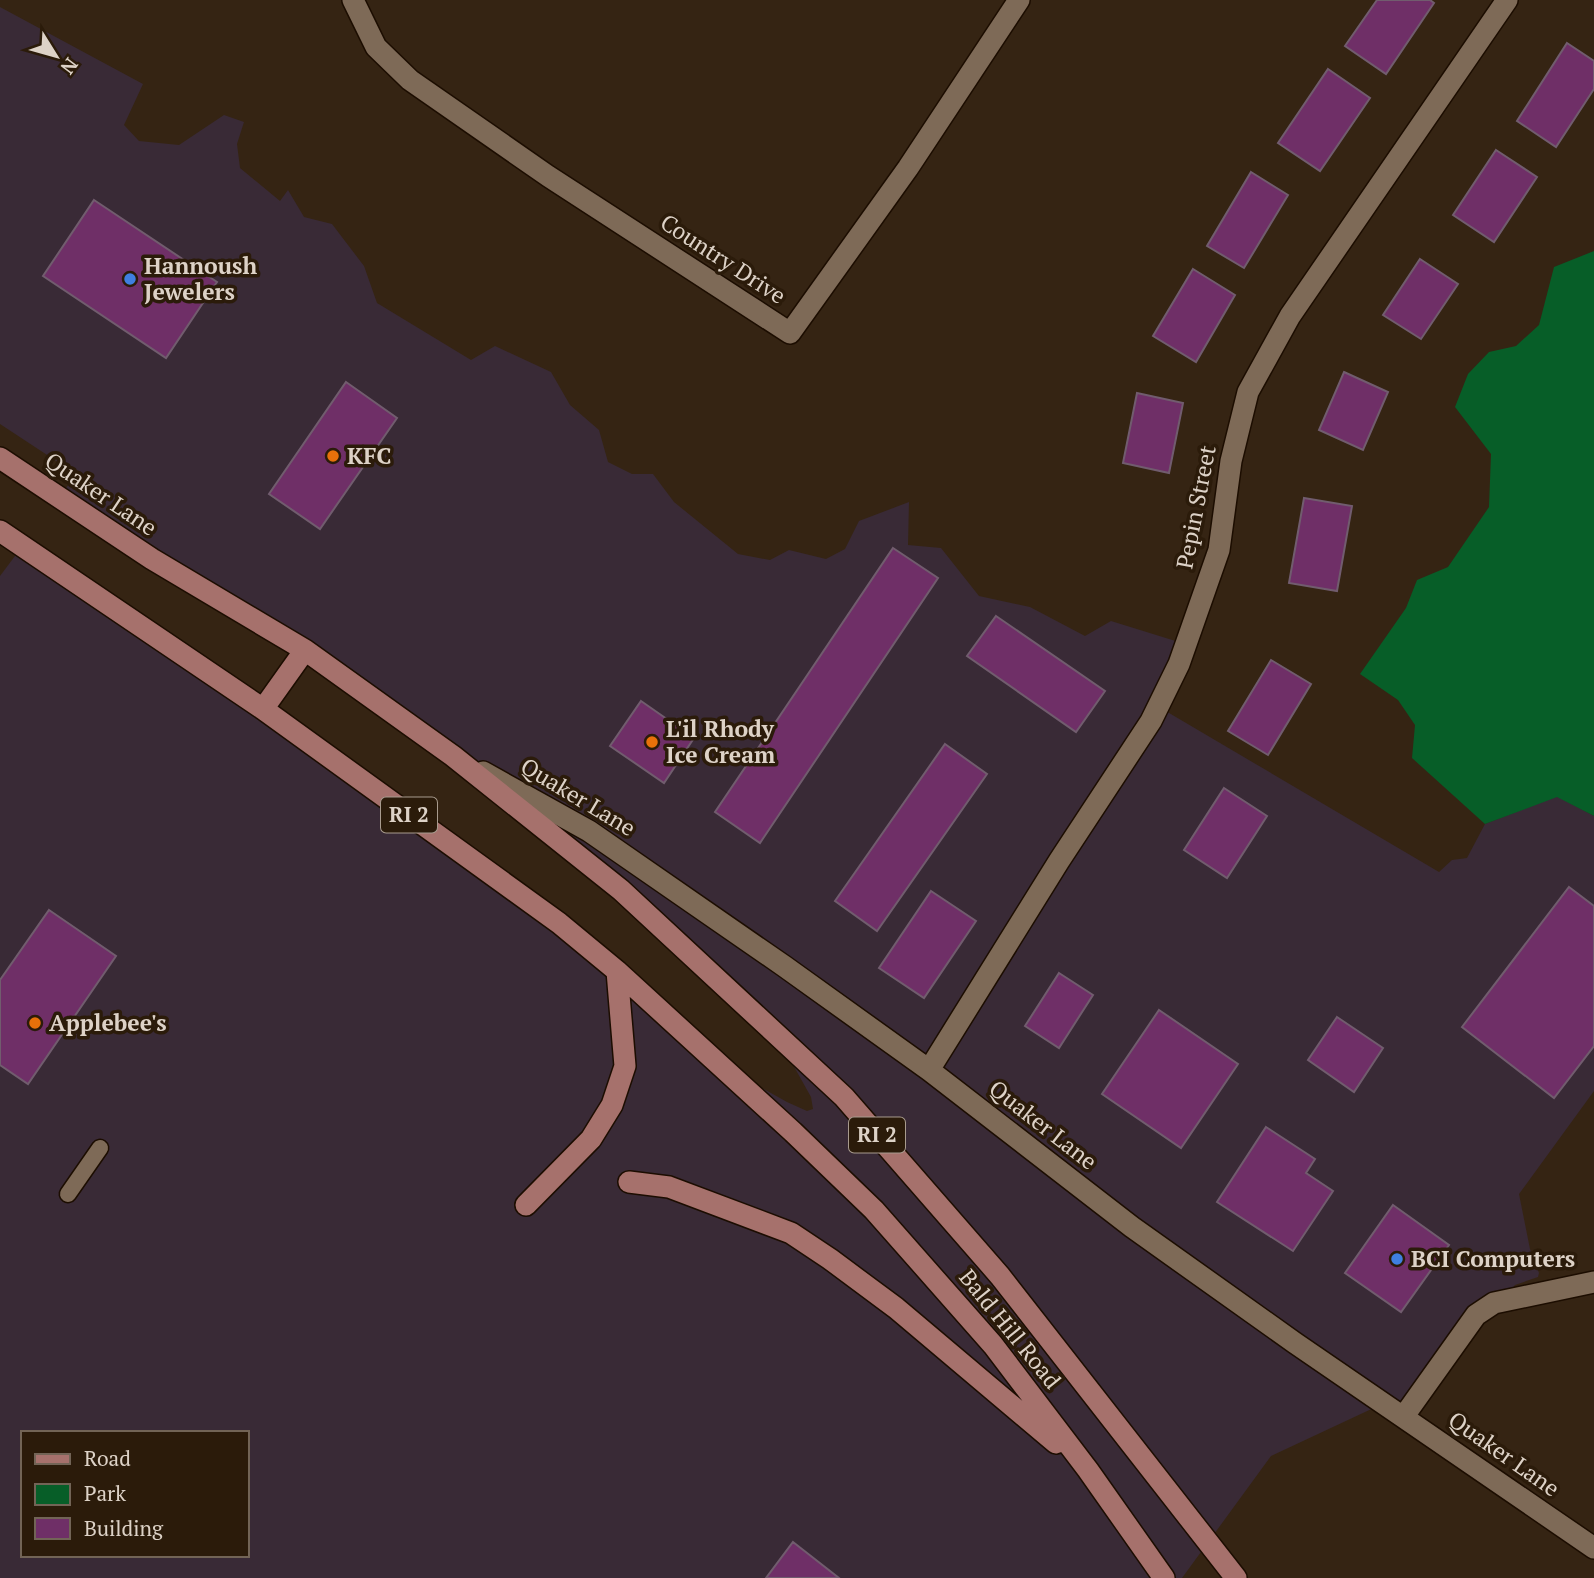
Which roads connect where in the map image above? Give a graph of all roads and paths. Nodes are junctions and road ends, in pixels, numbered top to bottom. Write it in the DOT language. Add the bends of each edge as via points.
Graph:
graph roads {
  1 [pos="354,0"];
  2 [pos="1019,0"];
  3 [pos="1507,0"];
  4 [pos="0,458"];
  5 [pos="0,531"];
  6 [pos="305,650"];
  7 [pos="263,709"];
  8 [pos="453,756"];
  9 [pos="617,971"];
  10 [pos="929,1070"];
  11 [pos="100,1148"];
  12 [pos="629,1182"];
  13 [pos="68,1194"];
  14 [pos="526,1205"];
  15 [pos="1594,1283"];
  16 [pos="1404,1416"];
  17 [pos="1088,1470"];
  18 [pos="1594,1548"];
  19 [pos="1164,1578"];
  20 [pos="1236,1578"];
  1 -- 2 [label="street, Country Drive" via="376,47 410,80 790,333 908,168"];
  3 -- 10 [label="street, Pepin Street" via="1290,316 1248,392 1231,461 1219,550 1179,664 1151,721"];
  4 -- 6 [label="main road, Quaker Lane / RI 2" via="152,559"];
  5 -- 7 [label="main road, RI 2"];
  6 -- 7 [label="main road"];
  6 -- 8 [label="main road, Quaker Lane / RI 2"];
  7 -- 9 [label="main road, RI 2" via="559,923"];
  8 -- 10 [label="street, Quaker Lane" via="589,831"];
  8 -- 20 [label="main road, Quaker Lane / RI 2" via="621,890 844,1097 1000,1276"];
  9 -- 14 [label="main road" via="625,1066 612,1105 590,1139"];
  9 -- 17 [label="main road, Bald Hill Road / RI 2" via="874,1210 993,1345"];
  10 -- 16 [label="street, Quaker Lane" via="1116,1216"];
  11 -- 13 [label="lane"];
  12 -- 17 [label="main road" via="669,1186 791,1233 896,1308"];
  15 -- 16 [label="street" via="1494,1303 1476,1315"];
  16 -- 18 [label="street, Quaker Lane"];
  17 -- 19 [label="main road, Bald Hill Road / RI 2"];
}
